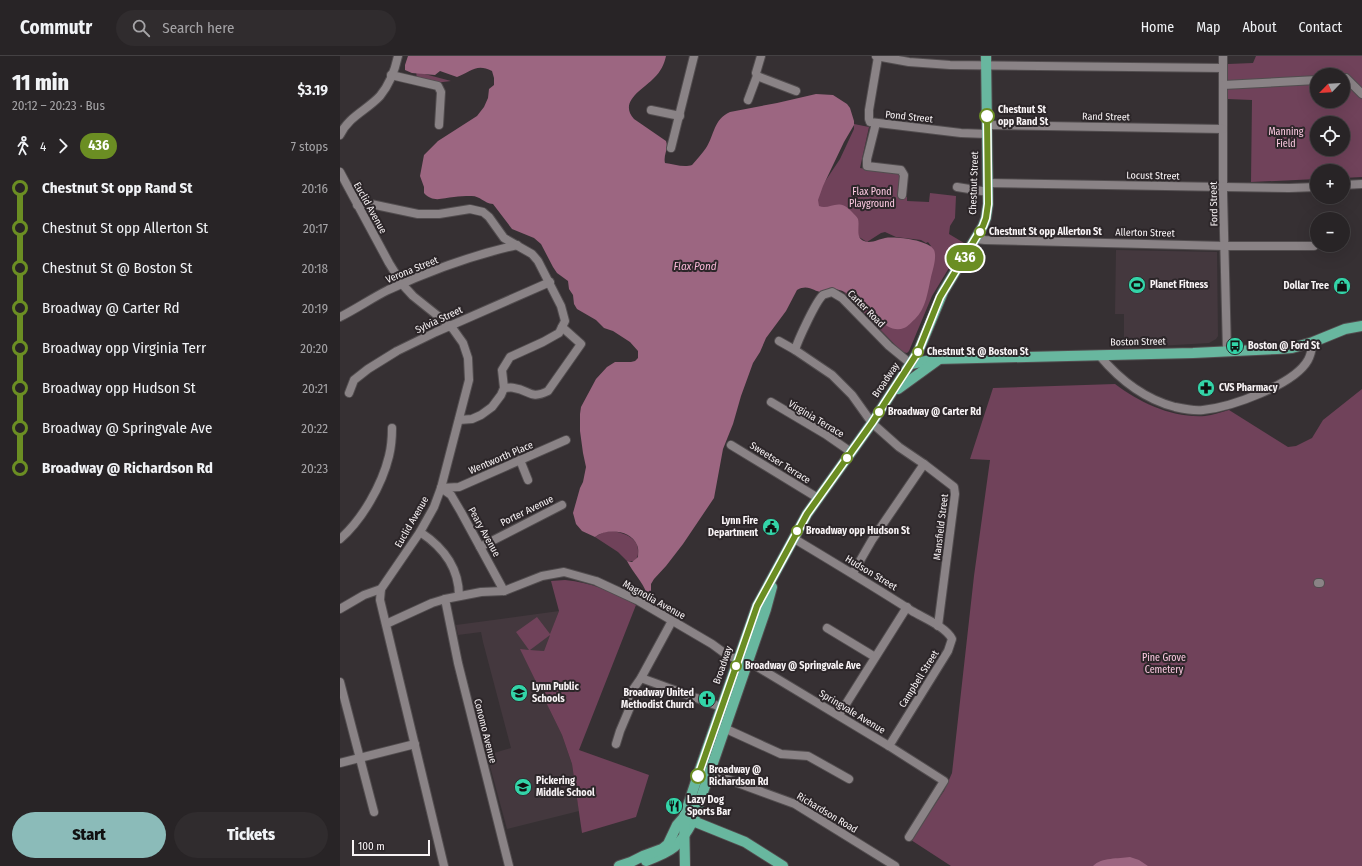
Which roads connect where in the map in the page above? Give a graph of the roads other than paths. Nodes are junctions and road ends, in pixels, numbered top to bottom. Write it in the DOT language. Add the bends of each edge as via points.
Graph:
graph roads {
  1 [pos="398,56"];
  2 [pos="694,56"];
  3 [pos="761,56"];
  4 [pos="877,56"];
  5 [pos="1223,56"];
  6 [pos="909,59"];
  7 [pos="986,61"];
  8 [pos="1223,68"];
  9 [pos="392,75"];
  10 [pos="757,76"];
  11 [pos="1310,80"];
  12 [pos="1350,82"];
  13 [pos="1223,85"];
  14 [pos="796,91"];
  15 [pos="1362,94"];
  16 [pos="748,100"];
  17 [pos="651,110"];
  18 [pos="680,116"];
  19 [pos="340,119"];
  20 [pos="876,123"];
  21 [pos="439,125"];
  22 [pos="342,127"];
  23 [pos="1224,129"];
  24 [pos="987,130"];
  25 [pos="340,135"];
  26 [pos="671,148"];
  27 [pos="340,173"];
  28 [pos="1362,184"];
  29 [pos="1350,185"];
  30 [pos="988,187"];
  31 [pos="1224,187"];
  32 [pos="1310,187"];
  33 [pos="957,188"];
  34 [pos="902,195"];
  35 [pos="357,205"];
  36 [pos="502,236"];
  37 [pos="976,239"];
  38 [pos="518,245"];
  39 [pos="1225,246"];
  40 [pos="1310,246"];
  41 [pos="495,250"];
  42 [pos="550,282"];
  43 [pos="402,284"];
  44 [pos="341,314"];
  45 [pos="450,326"];
  46 [pos="1362,326"];
  47 [pos="562,327"];
  48 [pos="779,341"];
  49 [pos="1313,342"];
  50 [pos="796,350"];
  51 [pos="1227,351"];
  52 [pos="1099,355"];
  53 [pos="940,359"];
  54 [pos="911,364"];
  55 [pos="504,388"];
  56 [pos="349,393"];
  57 [pos="890,395"];
  58 [pos="771,402"];
  59 [pos="459,420"];
  60 [pos="872,423"];
  61 [pos="392,428"];
  62 [pos="566,440"];
  63 [pos="731,444"];
  64 [pos="851,452"];
  65 [pos="520,460"];
  66 [pos="924,464"];
  67 [pos="528,480"];
  68 [pos="441,488"];
  69 [pos="818,498"];
  70 [pos="562,505"];
  71 [pos="420,532"];
  72 [pos="794,538"];
  73 [pos="340,539"];
  74 [pos="480,547"];
  75 [pos="853,573"];
  76 [pos="381,589"];
  77 [pos="504,591"];
  78 [pos="459,596"];
  79 [pos="445,599"];
  80 [pos="907,607"];
  81 [pos="340,609"];
  82 [pos="672,621"];
  83 [pos="386,624"];
  84 [pos="938,626"];
  85 [pos="827,628"];
  86 [pos="875,657"];
  87 [pos="743,661"];
  88 [pos="641,678"];
  89 [pos="340,682"];
  90 [pos="721,707"];
  91 [pos="839,715"];
  92 [pos="724,728"];
  93 [pos="415,744"];
  94 [pos="616,744"];
  95 [pos="889,746"];
  96 [pos="360,758"];
  97 [pos="340,763"];
  98 [pos="705,770"];
  99 [pos="849,779"];
  100 [pos="374,812"];
  101 [pos="689,819"];
  102 [pos="686,834"];
  103 [pos="909,837"];
  104 [pos="685,861"];
  105 [pos="631,862"];
  106 [pos="646,862"];
  107 [pos="444,866"];
  108 [pos="509,866"];
  109 [pos="619,866"];
  110 [pos="782,866"];
  111 [pos="895,866"];
  1 -- 9 [label="street"];
  2 -- 18 [label="street"];
  3 -- 10 [label="street"];
  4 -- 6 [label="street"];
  4 -- 20 [label="street, Pond Street" via="868,115 870,122"];
  5 -- 8 [label="street, Ford Street"];
  6 -- 7 [label="street"];
  7 -- 8 [label="street"];
  7 -- 24 [label="main road, Chestnut Street"];
  8 -- 13 [label="street, Ford Street"];
  9 -- 21 [label="street" via="440,88"];
  9 -- 22 [label="street" via="379,96"];
  10 -- 14 [label="street"];
  10 -- 16 [label="street"];
  11 -- 13 [label="street"];
  12 -- 15 [label="street"];
  13 -- 23 [label="street, Ford Street"];
  17 -- 18 [label="street"];
  18 -- 26 [label="street"];
  19 -- 22 [label="street"];
  20 -- 24 [label="street, Pond Street" via="961,133"];
  20 -- 34 [label="street" via="867,166 901,170 904,175"];
  22 -- 25 [label="street"];
  23 -- 24 [label="street, Rand Street"];
  23 -- 31 [label="street, Ford Street"];
  24 -- 30 [label="main road, Chestnut Street"];
  27 -- 35 [label="street, Euclid Avenue"];
  28 -- 29 [label="street"];
  30 -- 31 [label="street, Locust Street"];
  30 -- 33 [label="street, Locust Street"];
  30 -- 37 [label="main road, Chestnut Street" via="986,218"];
  31 -- 32 [label="street, Locust Street"];
  31 -- 39 [label="street, Ford Street"];
  35 -- 36 [label="street" via="366,203 418,214 476,210 488,216"];
  35 -- 43 [label="street, Euclid Avenue"];
  36 -- 38 [label="street"];
  36 -- 41 [label="street" via="500,245"];
  37 -- 39 [label="street, Allerton Street"];
  37 -- 54 [label="main road, Chestnut Street" via="944,292 921,347"];
  38 -- 41 [label="street, Verona Street"];
  38 -- 42 [label="street" via="532,254"];
  39 -- 40 [label="street, Allerton Street"];
  39 -- 51 [label="street, Ford Street"];
  41 -- 43 [label="street, Verona Street"];
  42 -- 45 [label="street, Sylvia Street"];
  42 -- 47 [label="street" via="561,306 565,321"];
  43 -- 44 [label="street, Verona Street"];
  43 -- 45 [label="street, Euclid Avenue"];
  45 -- 56 [label="street, Sylvia Street" via="368,369 354,380"];
  45 -- 59 [label="street, Euclid Avenue" via="463,343 468,358 468,380"];
  46 -- 49 [label="main road, Boston Street" via="1344,329"];
  47 -- 55 [label="street" via="559,333 510,357 502,370"];
  47 -- 55 [label="street" via="581,344 548,391 540,395"];
  48 -- 50 [label="street"];
  49 -- 51 [label="main road, Boston Street" via="1291,348"];
  49 -- 52 [label="street" via="1308,360 1283,382 1251,397 1203,410 1175,407 1146,395 1127,384"];
  50 -- 54 [label="street, Carter Road" via="814,309 823,295 832,292 842,298 889,346"];
  50 -- 60 [label="street" via="832,375 852,395"];
  51 -- 52 [label="main road, Boston Street"];
  52 -- 53 [label="main road, Boston Street"];
  53 -- 54 [label="main road, Boston Street"];
  53 -- 57 [label="main road"];
  54 -- 57 [label="main road, Broadway"];
  55 -- 59 [label="street" via="492,408 481,416"];
  57 -- 60 [label="main road, Broadway"];
  58 -- 64 [label="street, Virginia Terrace"];
  59 -- 68 [label="street, Euclid Avenue"];
  60 -- 64 [label="main road, Broadway"];
  60 -- 66 [label="street, Mansfield Street" via="899,447"];
  61 -- 73 [label="street" via="386,469 366,508"];
  62 -- 65 [label="street, Wentworth Place"];
  63 -- 69 [label="street, Sweetser Terrace"];
  64 -- 69 [label="main road, Broadway"];
  65 -- 67 [label="street"];
  65 -- 68 [label="street, Wentworth Place" via="459,487"];
  66 -- 75 [label="street" via="872,540"];
  66 -- 84 [label="street, Mansfield Street" via="952,484 955,490"];
  68 -- 71 [label="street, Euclid Avenue"];
  68 -- 74 [label="street, Peary Avenue" via="451,495"];
  69 -- 72 [label="main road, Broadway"];
  70 -- 74 [label="street, Porter Avenue"];
  71 -- 76 [label="street, Euclid Avenue"];
  71 -- 78 [label="street" via="436,544 447,558 458,582"];
  72 -- 75 [label="street, Hudson Street"];
  72 -- 87 [label="main road, Broadway" via="777,569 766,609"];
  74 -- 77 [label="street, Peary Avenue"];
  75 -- 80 [label="street, Hudson Street"];
  76 -- 81 [label="street" via="364,595"];
  76 -- 83 [label="street" via="380,600"];
  77 -- 78 [label="street, Magnolia Avenue"];
  77 -- 82 [label="street, Magnolia Avenue" via="542,576 564,572 596,581 630,596"];
  78 -- 79 [label="street, Magnolia Avenue"];
  79 -- 83 [label="street, Magnolia Avenue"];
  79 -- 108 [label="street, Conomo Avenue" via="458,663"];
  80 -- 84 [label="street, Hudson Street"];
  80 -- 86 [label="street"];
  82 -- 87 [label="street, Magnolia Avenue" via="728,655"];
  82 -- 88 [label="street"];
  83 -- 93 [label="street"];
  84 -- 95 [label="street, Campbell Street" via="951,636 951,645"];
  85 -- 86 [label="street"];
  86 -- 91 [label="street"];
  87 -- 90 [label="main road, Broadway"];
  87 -- 91 [label="street, Springvale Avenue" via="756,666"];
  87 -- 92 [label="main road, Broadway"];
  88 -- 90 [label="street"];
  88 -- 94 [label="street" via="627,698 630,705"];
  89 -- 96 [label="street"];
  90 -- 98 [label="main road, Broadway"];
  91 -- 95 [label="street, Springvale Avenue"];
  92 -- 98 [label="main road, Broadway"];
  92 -- 99 [label="street" via="782,754 808,756"];
  93 -- 96 [label="street"];
  93 -- 107 [label="street"];
  95 -- 103 [label="street, Springvale Avenue" via="944,781"];
  96 -- 97 [label="street"];
  96 -- 100 [label="street"];
  98 -- 101 [label="main road, Broadway"];
  98 -- 111 [label="street, Richardson Road" via="795,804"];
  101 -- 102 [label="main road, Broadway"];
  101 -- 105 [label="main road, Broadway" via="677,825 672,838 662,849"];
  101 -- 110 [label="main road" via="745,842"];
  102 -- 104 [label="main road"];
  102 -- 106 [label="main road, Broadway" via="670,851"];
  104 -- 106 [label="main road, Broadway" via="674,857"];
  105 -- 106 [label="main road, Broadway"];
  105 -- 109 [label="main road, Broadway"];
}
